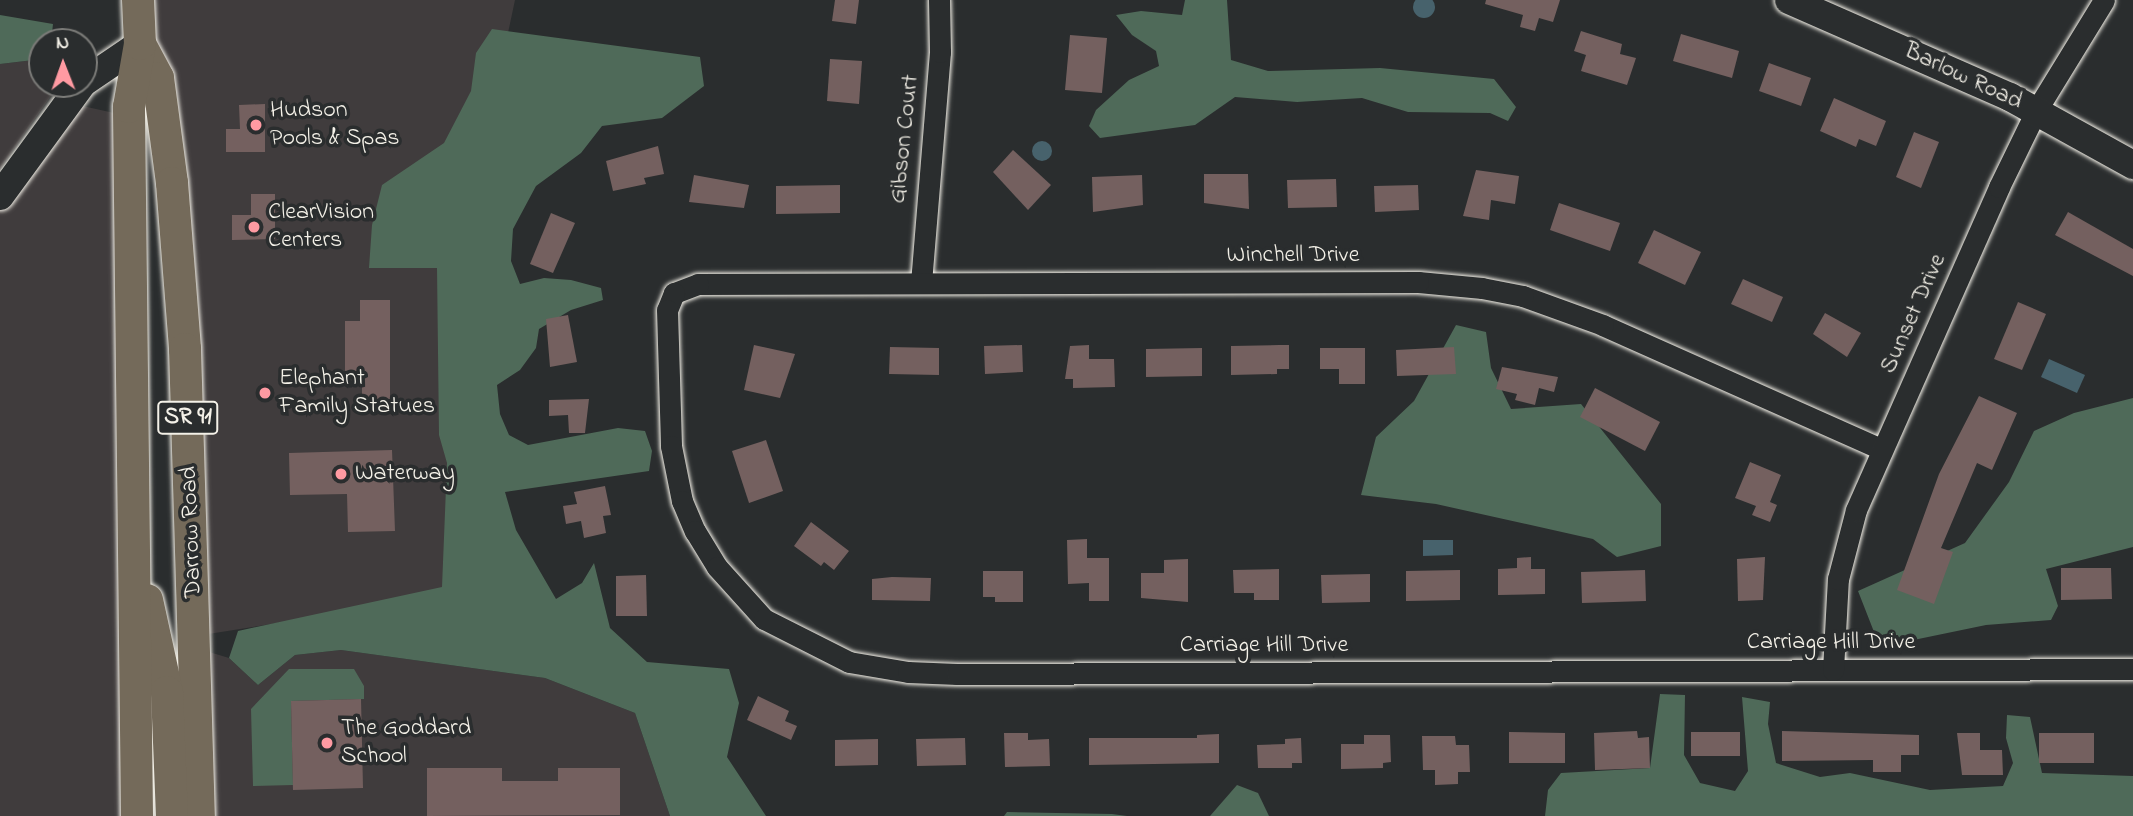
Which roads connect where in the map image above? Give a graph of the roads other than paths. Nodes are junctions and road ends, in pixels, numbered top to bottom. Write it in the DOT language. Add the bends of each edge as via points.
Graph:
graph roads {
  1 [pos="138,0"];
  2 [pos="939,0"];
  3 [pos="1789,0"];
  4 [pos="2105,0"];
  5 [pos="140,44"];
  6 [pos="98,73"];
  7 [pos="72,98"];
  8 [pos="2036,111"];
  9 [pos="2133,165"];
  10 [pos="0,197"];
  11 [pos="921,283"];
  12 [pos="132,293"];
  13 [pos="181,293"];
  14 [pos="674,293"];
  15 [pos="1881,449"];
  16 [pos="135,565"];
  17 [pos="195,619"];
  18 [pos="153,620"];
  19 [pos="2133,668"];
  20 [pos="1833,670"];
  21 [pos="137,816"];
  22 [pos="172,816"];
  23 [pos="199,816"];
  1 -- 5 [label="main road, Darrow Road / SR 91"];
  2 -- 11 [label="street, Gibson Court" via="940,52"];
  3 -- 8 [label="street, Barlow Road"];
  4 -- 8 [label="street, Sunset Drive"];
  5 -- 6 [label="street"];
  5 -- 12 [label="main road, Darrow Road / SR 91" via="129,107"];
  5 -- 13 [label="main road, Darrow Road / SR 91" via="158,78"];
  7 -- 10 [label="street"];
  8 -- 9 [label="street, Barlow Road"];
  8 -- 15 [label="street, Sunset Drive"];
  11 -- 14 [label="street, Winchell Drive" via="698,284"];
  11 -- 15 [label="street, Winchell Drive" via="1418,282 1482,288 1523,296 1603,325"];
  12 -- 13 [label="main road"];
  12 -- 16 [label="main road, Darrow Road / SR 91"];
  13 -- 17 [label="main road, Darrow Road / SR 91"];
  14 -- 20 [label="street, Carriage Hill Drive" via="667,310 669,418 676,479 695,531 717,567 764,619 849,662 957,674"];
  15 -- 20 [label="street, Sunset Drive" via="1843,549 1834,613"];
  16 -- 18 [label="main road"];
  16 -- 21 [label="main road, Darrow Road / SR 91"];
  17 -- 18 [label="main road"];
  17 -- 23 [label="main road, Darrow Road / SR 91"];
  18 -- 22 [label="main road" via="167,692"];
  19 -- 20 [label="street, Carriage Hill Drive"];
}
